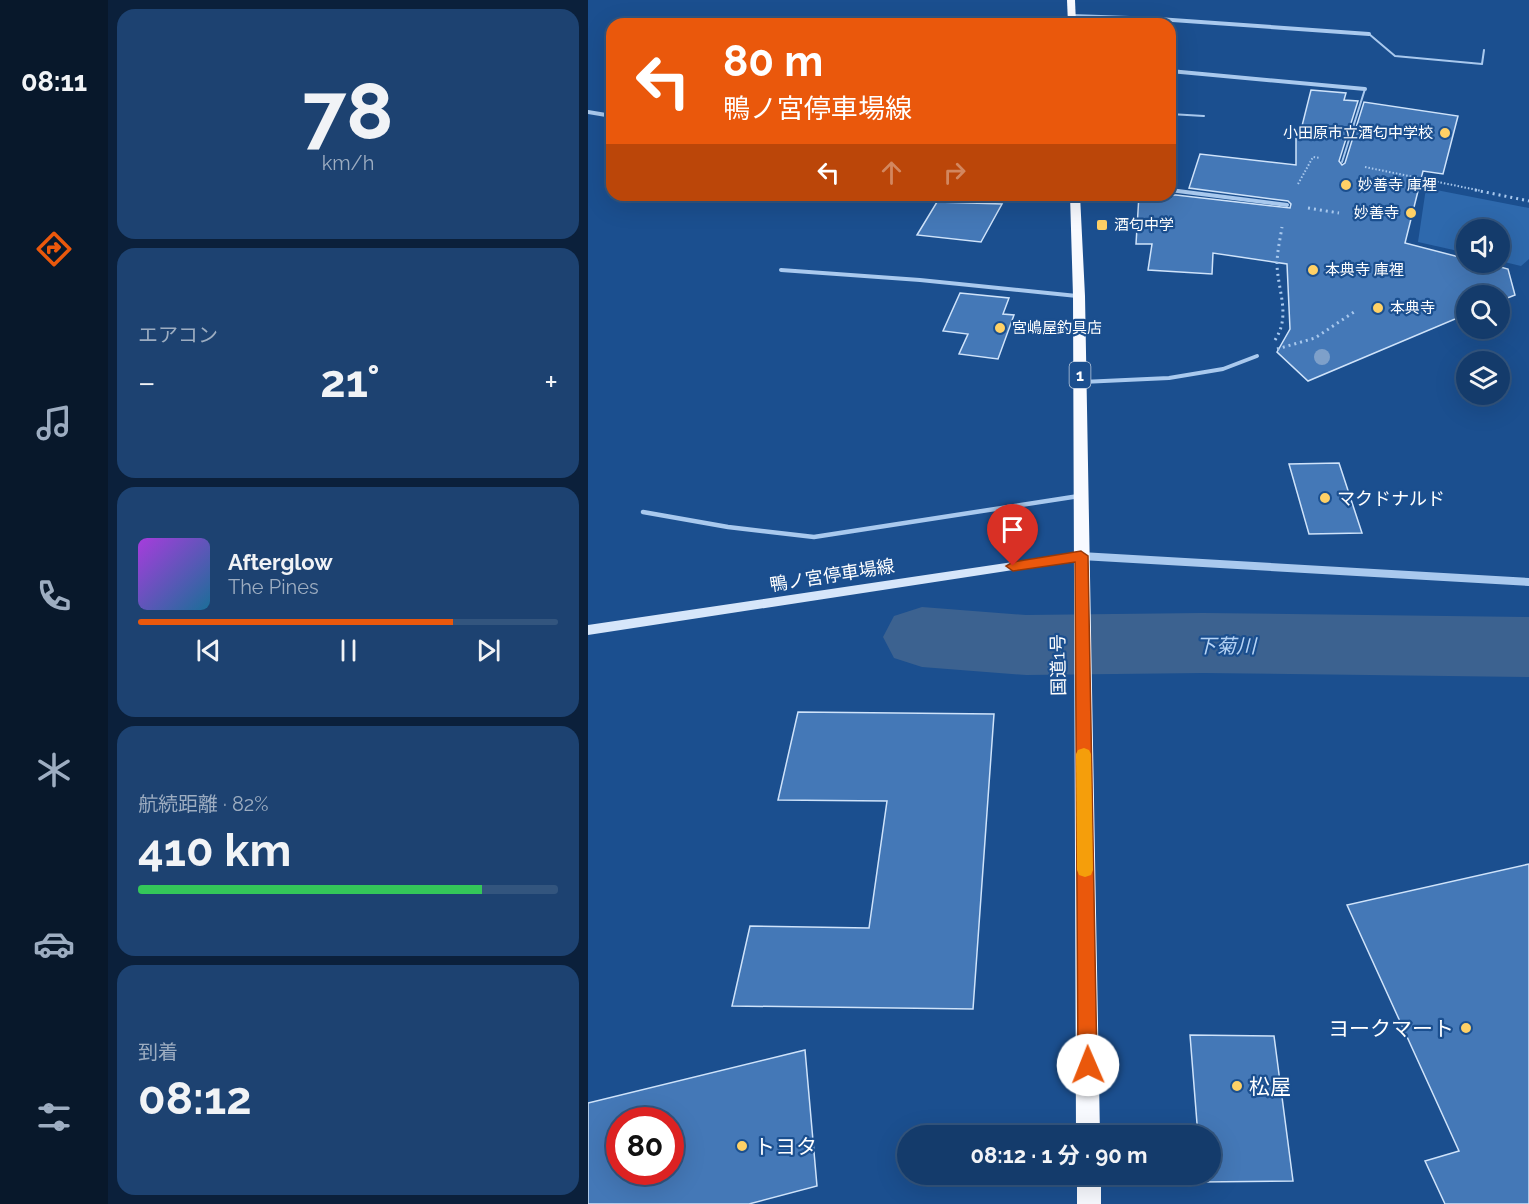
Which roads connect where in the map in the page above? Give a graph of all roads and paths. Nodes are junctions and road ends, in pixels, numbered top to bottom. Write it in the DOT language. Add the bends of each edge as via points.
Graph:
graph roads {
  1 [pos="1071,0"];
  2 [pos="1072,18"];
  3 [pos="1176,20"];
  4 [pos="1369,34"];
  5 [pos="1484,50"];
  6 [pos="1176,72"];
  7 [pos="1365,89"];
  8 [pos="588,112"];
  9 [pos="1176,114"];
  10 [pos="606,115"];
  11 [pos="1204,116"];
  12 [pos="1342,162"];
  13 [pos="1176,191"];
  14 [pos="1075,201"];
  15 [pos="1529,201"];
  16 [pos="1287,205"];
  17 [pos="781,270"];
  18 [pos="1079,296"];
  19 [pos="1354,312"];
  20 [pos="1257,356"];
  21 [pos="1080,382"];
  22 [pos="1081,496"];
  23 [pos="643,512"];
  24 [pos="1081,556"];
  25 [pos="1529,582"];
  26 [pos="588,630"];
  27 [pos="1088,1125"];
  28 [pos="1089,1185"];
  29 [pos="1089,1204"];
  1 -- 2 [label="highway"];
  3 -- 4 [label="street"];
  4 -- 5 [label="lane" via="1395,56 1482,64"];
  6 -- 7 [label="street"];
  7 -- 12 [label="lane"];
  8 -- 10 [label="street"];
  9 -- 11 [label="lane"];
  12 -- 15 [label="path"];
  12 -- 16 [label="path" via="1313,157"];
  13 -- 16 [label="lane"];
  14 -- 18 [label="highway, 国道1号 / 1"];
  16 -- 20 [label="path" via="1277,267 1284,319 1278,337"];
  17 -- 18 [label="lane"];
  18 -- 21 [label="highway, 国道1号 / 1"];
  19 -- 20 [label="path" via="1315,338"];
  20 -- 21 [label="lane" via="1223,369 1169,378"];
  21 -- 22 [label="highway, 国道1号 / 1"];
  22 -- 23 [label="lane" via="814,537"];
  22 -- 24 [label="highway, 国道1号 / 1"];
  24 -- 25 [label="street"];
  24 -- 26 [label="main road, 鴨ノ宮停車場線"];
  24 -- 27 [label="highway, 国道1号 / 1"];
  28 -- 29 [label="highway"];
}
